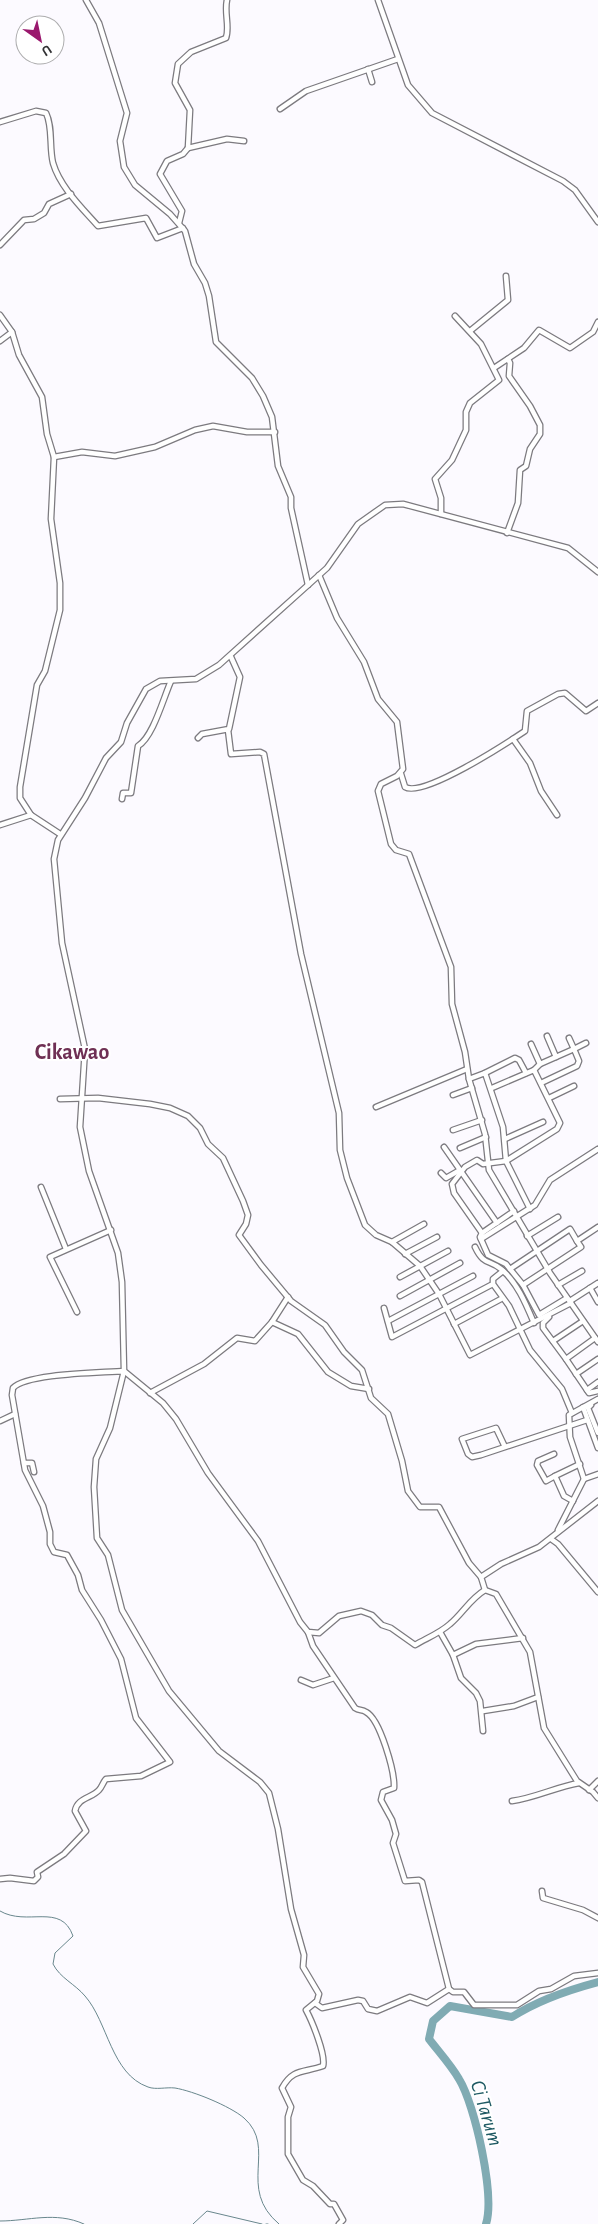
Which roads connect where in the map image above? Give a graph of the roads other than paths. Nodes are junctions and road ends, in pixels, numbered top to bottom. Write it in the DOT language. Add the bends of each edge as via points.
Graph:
graph roads {
  1 [pos="86,0"];
  2 [pos="226,0"];
  3 [pos="378,0"];
  4 [pos="398,59"];
  5 [pos="368,69"];
  6 [pos="372,82"];
  7 [pos="280,109"];
  8 [pos="0,122"];
  9 [pos="244,141"];
  10 [pos="188,148"];
  11 [pos="70,194"];
  12 [pos="598,222"];
  13 [pos="179,223"];
  14 [pos="183,228"];
  15 [pos="0,245"];
  16 [pos="506,276"];
  17 [pos="0,315"];
  18 [pos="455,316"];
  19 [pos="598,322"];
  20 [pos="470,331"];
  21 [pos="12,332"];
  22 [pos="0,341"];
  23 [pos="508,360"];
  24 [pos="494,368"];
  25 [pos="275,432"];
  26 [pos="54,456"];
  27 [pos="440,514"];
  28 [pos="507,532"];
  29 [pos="598,572"];
  30 [pos="319,575"];
  31 [pos="308,585"];
  32 [pos="231,657"];
  33 [pos="171,681"];
  34 [pos="598,703"];
  35 [pos="228,730"];
  36 [pos="198,738"];
  37 [pos="513,739"];
  38 [pos="401,774"];
  39 [pos="122,799"];
  40 [pos="31,815"];
  41 [pos="557,815"];
  42 [pos="0,825"];
  43 [pos="60,834"];
  44 [pos="547,1036"];
  45 [pos="569,1038"];
  46 [pos="586,1043"];
  47 [pos="531,1044"];
  48 [pos="574,1049"];
  49 [pos="556,1057"];
  50 [pos="540,1064"];
  51 [pos="467,1069"];
  52 [pos="534,1070"];
  53 [pos="526,1072"];
  54 [pos="485,1073"];
  55 [pos="469,1079"];
  56 [pos="541,1082"];
  57 [pos="574,1086"];
  58 [pos="472,1088"];
  59 [pos="492,1088"];
  60 [pos="453,1095"];
  61 [pos="81,1098"];
  62 [pos="549,1098"];
  63 [pos="60,1099"];
  64 [pos="376,1107"];
  65 [pos="482,1120"];
  66 [pos="543,1122"];
  67 [pos="453,1130"];
  68 [pos="486,1137"];
  69 [pos="505,1139"];
  70 [pos="444,1147"];
  71 [pos="460,1148"];
  72 [pos="598,1149"];
  73 [pos="487,1162"];
  74 [pos="506,1162"];
  75 [pos="461,1171"];
  76 [pos="440,1173"];
  77 [pos="41,1187"];
  78 [pos="530,1209"];
  79 [pos="516,1214"];
  80 [pos="558,1217"];
  81 [pos="497,1223"];
  82 [pos="424,1224"];
  83 [pos="598,1227"];
  84 [pos="111,1230"];
  85 [pos="482,1234"];
  86 [pos="528,1236"];
  87 [pos="436,1237"];
  88 [pos="481,1239"];
  89 [pos="577,1241"];
  90 [pos="392,1242"];
  91 [pos="475,1248"];
  92 [pos="66,1249"];
  93 [pos="448,1251"];
  94 [pos="536,1251"];
  95 [pos="406,1254"];
  96 [pos="460,1263"];
  97 [pos="420,1266"];
  98 [pos="548,1268"];
  99 [pos="510,1269"];
  100 [pos="504,1271"];
  101 [pos="582,1271"];
  102 [pos="473,1276"];
  103 [pos="400,1277"];
  104 [pos="430,1280"];
  105 [pos="598,1283"];
  106 [pos="491,1285"];
  107 [pos="523,1285"];
  108 [pos="558,1285"];
  109 [pos="590,1288"];
  110 [pos="439,1294"];
  111 [pos="400,1296"];
  112 [pos="288,1297"];
  113 [pos="501,1300"];
  114 [pos="569,1301"];
  115 [pos="598,1302"];
  116 [pos="384,1308"];
  117 [pos="446,1309"];
  118 [pos="77,1312"];
  119 [pos="552,1314"];
  120 [pos="388,1321"];
  121 [pos="583,1321"];
  122 [pos="272,1322"];
  123 [pos="534,1323"];
  124 [pos="454,1324"];
  125 [pos="520,1328"];
  126 [pos="596,1340"];
  127 [pos="553,1341"];
  128 [pos="598,1358"];
  129 [pos="566,1359"];
  130 [pos="124,1371"];
  131 [pos="576,1374"];
  132 [pos="598,1382"];
  133 [pos="369,1389"];
  134 [pos="586,1390"];
  135 [pos="598,1391"];
  136 [pos="150,1393"];
  137 [pos="598,1400"];
  138 [pos="583,1407"];
  139 [pos="572,1413"];
  140 [pos="15,1414"];
  141 [pos="587,1420"];
  142 [pos="0,1421"];
  143 [pos="569,1427"];
  144 [pos="466,1428"];
  145 [pos="598,1433"];
  146 [pos="467,1436"];
  147 [pos="505,1447"];
  148 [pos="598,1448"];
  149 [pos="554,1454"];
  150 [pos="24,1463"];
  151 [pos="580,1464"];
  152 [pos="34,1472"];
  153 [pos="598,1474"];
  154 [pos="555,1476"];
  155 [pos="584,1479"];
  156 [pos="573,1501"];
  157 [pos="598,1501"];
  158 [pos="558,1530"];
  159 [pos="551,1538"];
  160 [pos="480,1577"];
  161 [pos="485,1590"];
  162 [pos="598,1592"];
  163 [pos="308,1632"];
  164 [pos="440,1632"];
  165 [pos="523,1638"];
  166 [pos="452,1655"];
  167 [pos="334,1678"];
  168 [pos="301,1680"];
  169 [pos="538,1697"];
  170 [pos="482,1711"];
  171 [pos="484,1731"];
  172 [pos="598,1781"];
  173 [pos="579,1783"];
  174 [pos="589,1790"];
  175 [pos="598,1798"];
  176 [pos="512,1801"];
  177 [pos="0,1879"];
  178 [pos="542,1892"];
  179 [pos="598,1918"];
  180 [pos="598,1973"];
  181 [pos="449,1989"];
  182 [pos="315,2003"];
  183 [pos="339,2224"];
  1 -- 13 [label="street" via="99,23 127,113 120,141 124,167 135,185"];
  2 -- 10 [label="street" via="226,38 185,56 176,68 175,85 190,110"];
  3 -- 4 [label="street"];
  4 -- 5 [label="street"];
  4 -- 12 [label="street" via="412,90 432,113 563,180 575,190"];
  5 -- 6 [label="street"];
  5 -- 7 [label="street" via="306,91"];
  8 -- 11 [label="street" via="36,111 44,112 49,120 55,169"];
  9 -- 10 [label="street" via="227,139"];
  10 -- 13 [label="street" via="167,161 160,174 182,211"];
  11 -- 14 [label="street" via="99,227 146,218 156,238"];
  11 -- 15 [label="street" via="49,204 35,219 24,220"];
  13 -- 14 [label="street"];
  14 -- 25 [label="street" via="209,296 214,339 252,378 272,417"];
  16 -- 20 [label="street" via="508,300"];
  17 -- 21 [label="street"];
  18 -- 20 [label="street"];
  19 -- 23 [label="street" via="593,332 570,348 539,330 524,348"];
  20 -- 24 [label="street"];
  21 -- 22 [label="street"];
  21 -- 26 [label="street" via="19,355 42,397"];
  23 -- 24 [label="street"];
  23 -- 28 [label="street" via="508,376 533,410 541,429 539,438 530,449 526,466 520,470 518,503"];
  24 -- 27 [label="street" via="499,380 470,403 465,432 450,464 435,480 441,498"];
  25 -- 26 [label="street" via="247,432 213,426 155,447 115,456 82,452"];
  25 -- 31 [label="street" via="278,466 291,497"];
  26 -- 40 [label="street" via="52,519 60,604 45,671 37,684 20,787 20,798"];
  27 -- 28 [label="street"];
  27 -- 30 [label="street" via="403,504 380,508 358,524"];
  28 -- 29 [label="street" via="568,548"];
  30 -- 31 [label="street"];
  30 -- 38 [label="street" via="337,618 364,662 378,699 396,722 403,767"];
  31 -- 32 [label="street"];
  32 -- 33 [label="street" via="201,677"];
  32 -- 35 [label="street" via="240,677"];
  33 -- 39 [label="street" via="144,744 138,746 131,793 123,794"];
  33 -- 43 [label="street" via="156,683 146,689 128,720 121,742 106,758 85,798"];
  34 -- 37 [label="street" via="586,710 565,693 558,694 527,711 526,730"];
  35 -- 36 [label="street" via="202,734"];
  35 -- 90 [label="street" via="231,754 264,754 301,954 339,1114 340,1150 347,1178 365,1224 376,1235"];
  37 -- 38 [label="street" via="473,764 428,784 406,788"];
  37 -- 41 [label="street" via="530,763 541,791"];
  38 -- 51 [label="street" via="379,786 380,804 391,844 396,850 409,854 449,957 451,1000"];
  40 -- 42 [label="street"];
  40 -- 43 [label="street"];
  43 -- 61 [label="street" via="54,854 62,944 85,1049"];
  44 -- 49 [label="street"];
  45 -- 48 [label="street"];
  46 -- 48 [label="street"];
  47 -- 50 [label="street"];
  48 -- 49 [label="street"];
  48 -- 56 [label="street" via="579,1065"];
  49 -- 50 [label="street"];
  50 -- 52 [label="street"];
  51 -- 55 [label="street"];
  51 -- 64 [label="street"];
  52 -- 53 [label="street"];
  52 -- 56 [label="street"];
  53 -- 54 [label="street" via="515,1058"];
  53 -- 59 [label="street"];
  54 -- 55 [label="street"];
  54 -- 59 [label="street"];
  55 -- 58 [label="street"];
  56 -- 62 [label="street"];
  57 -- 62 [label="street"];
  58 -- 60 [label="street"];
  58 -- 65 [label="street"];
  59 -- 69 [label="street"];
  61 -- 63 [label="street"];
  61 -- 84 [label="street" via="80,1127 86,1158"];
  61 -- 112 [label="street" via="150,1104 176,1110 196,1123 208,1144 223,1158 246,1206 247,1219 239,1235"];
  62 -- 74 [label="street" via="560,1120 556,1130"];
  65 -- 67 [label="street"];
  65 -- 68 [label="street"];
  66 -- 69 [label="street"];
  68 -- 71 [label="street"];
  68 -- 73 [label="street"];
  69 -- 74 [label="street"];
  70 -- 75 [label="street"];
  72 -- 78 [label="street" via="550,1180 539,1201"];
  73 -- 74 [label="street"];
  73 -- 75 [label="street" via="483,1164 476,1160"];
  73 -- 79 [label="street" via="490,1173"];
  74 -- 78 [label="street"];
  75 -- 76 [label="street" via="446,1178"];
  75 -- 81 [label="street"];
  75 -- 85 [label="street" via="451,1188"];
  77 -- 92 [label="street"];
  78 -- 79 [label="street"];
  79 -- 81 [label="street"];
  79 -- 86 [label="street"];
  79 -- 88 [label="street"];
  80 -- 86 [label="street"];
  81 -- 85 [label="street"];
  82 -- 90 [label="street"];
  83 -- 89 [label="street"];
  84 -- 92 [label="street"];
  84 -- 130 [label="street" via="122,1282"];
  85 -- 88 [label="street"];
  86 -- 94 [label="street"];
  87 -- 95 [label="street"];
  88 -- 99 [label="street" via="488,1255"];
  89 -- 94 [label="street" via="570,1229"];
  89 -- 98 [label="street" via="581,1247"];
  90 -- 95 [label="street"];
  91 -- 100 [label="street" via="484,1261"];
  92 -- 118 [label="street" via="50,1257"];
  93 -- 97 [label="street"];
  94 -- 98 [label="street"];
  94 -- 99 [label="street"];
  95 -- 97 [label="street"];
  96 -- 104 [label="street"];
  97 -- 103 [label="street"];
  97 -- 104 [label="street"];
  98 -- 107 [label="street"];
  98 -- 108 [label="street"];
  99 -- 107 [label="street"];
  100 -- 123 [label="street"];
  100 -- 125 [label="street" via="492,1282"];
  101 -- 108 [label="street"];
  102 -- 110 [label="street"];
  104 -- 110 [label="street"];
  104 -- 111 [label="street"];
  105 -- 109 [label="street"];
  106 -- 117 [label="street"];
  107 -- 114 [label="street" via="538,1315"];
  108 -- 114 [label="street"];
  109 -- 114 [label="street"];
  109 -- 115 [label="street"];
  110 -- 117 [label="street"];
  110 -- 120 [label="street"];
  112 -- 122 [label="street"];
  112 -- 133 [label="street" via="325,1325 362,1370"];
  113 -- 124 [label="street"];
  114 -- 119 [label="street"];
  114 -- 121 [label="street"];
  116 -- 120 [label="street"];
  117 -- 120 [label="street" via="392,1337"];
  117 -- 124 [label="street"];
  119 -- 123 [label="street"];
  119 -- 127 [label="street" via="542,1326"];
  121 -- 126 [label="street"];
  121 -- 127 [label="street"];
  122 -- 133 [label="street" via="298,1334 328,1372 351,1386"];
  122 -- 136 [label="street" via="255,1341 237,1338 204,1364"];
  123 -- 125 [label="street"];
  124 -- 125 [label="street" via="470,1355"];
  125 -- 139 [label="street" via="530,1350 562,1389"];
  126 -- 129 [label="street"];
  127 -- 129 [label="street"];
  128 -- 131 [label="street"];
  129 -- 131 [label="street"];
  130 -- 136 [label="street"];
  130 -- 140 [label="street" via="70,1374 20,1382 13,1390"];
  130 -- 182 [label="street" via="110,1428 96,1459 97,1538 108,1555 122,1610 169,1691 219,1752 260,1782 269,1793 291,1909 304,1955 303,1967 319,1994"];
  131 -- 134 [label="street"];
  132 -- 134 [label="street"];
  133 -- 160 [label="street" via="371,1398 388,1414 402,1458 408,1492 420,1507 439,1507"];
  134 -- 135 [label="street" via="590,1393"];
  136 -- 163 [label="street" via="176,1419 208,1473 258,1541"];
  137 -- 138 [label="street"];
  137 -- 145 [label="street" via="588,1408"];
  138 -- 139 [label="street"];
  138 -- 141 [label="street"];
  139 -- 143 [label="street" via="568,1417"];
  140 -- 142 [label="street"];
  140 -- 150 [label="street"];
  141 -- 143 [label="street"];
  141 -- 148 [label="street"];
  143 -- 147 [label="street"];
  143 -- 151 [label="street"];
  144 -- 146 [label="street"];
  146 -- 147 [label="street" via="496,1428"];
  146 -- 147 [label="street" via="462,1441 472,1457"];
  149 -- 154 [label="street" via="538,1461 537,1465 546,1481"];
  150 -- 152 [label="street" via="32,1463"];
  150 -- 177 [label="street" via="43,1506 51,1549 67,1555 74,1567 82,1590 121,1659 136,1718 170,1760 141,1776 106,1779 98,1790 75,1807 86,1830 65,1853 37,1872 38,1877 34,1881"];
  151 -- 154 [label="street"];
  151 -- 155 [label="street"];
  153 -- 155 [label="street"];
  154 -- 156 [label="street" via="564,1496"];
  155 -- 156 [label="street"];
  156 -- 158 [label="street"];
  157 -- 158 [label="street"];
  158 -- 159 [label="street"];
  159 -- 160 [label="street"];
  159 -- 162 [label="street"];
  160 -- 161 [label="street"];
  161 -- 164 [label="street"];
  161 -- 165 [label="street" via="497,1595"];
  163 -- 164 [label="street" via="319,1633 342,1614 361,1611 415,1645"];
  163 -- 167 [label="street" via="313,1646"];
  164 -- 166 [label="street"];
  165 -- 166 [label="street" via="476,1644"];
  165 -- 169 [label="street" via="532,1656"];
  166 -- 170 [label="street" via="461,1678 476,1693"];
  167 -- 168 [label="street" via="313,1685"];
  167 -- 181 [label="street" via="356,1709 367,1712 374,1721 388,1754 394,1788 383,1791 381,1800 392,1820 396,1834 393,1843 405,1881 422,1882"];
  169 -- 170 [label="street" via="514,1706"];
  169 -- 173 [label="street" via="544,1728"];
  170 -- 171 [label="street"];
  172 -- 174 [label="street"];
  173 -- 174 [label="street"];
  173 -- 176 [label="street"];
  174 -- 175 [label="street"];
  178 -- 179 [label="street" via="543,1898"];
  180 -- 181 [label="street" via="574,1976 515,2005 474,2005 464,1992"];
  181 -- 182 [label="street" via="427,2003 410,1996 382,2010 369,2010 358,2000 322,2008"];
  182 -- 183 [label="street" via="306,2010 315,2025 324,2060 322,2066 299,2070 286,2080 282,2088 291,2107 287,2152 303,2180 334,2204 344,2220"];
}
